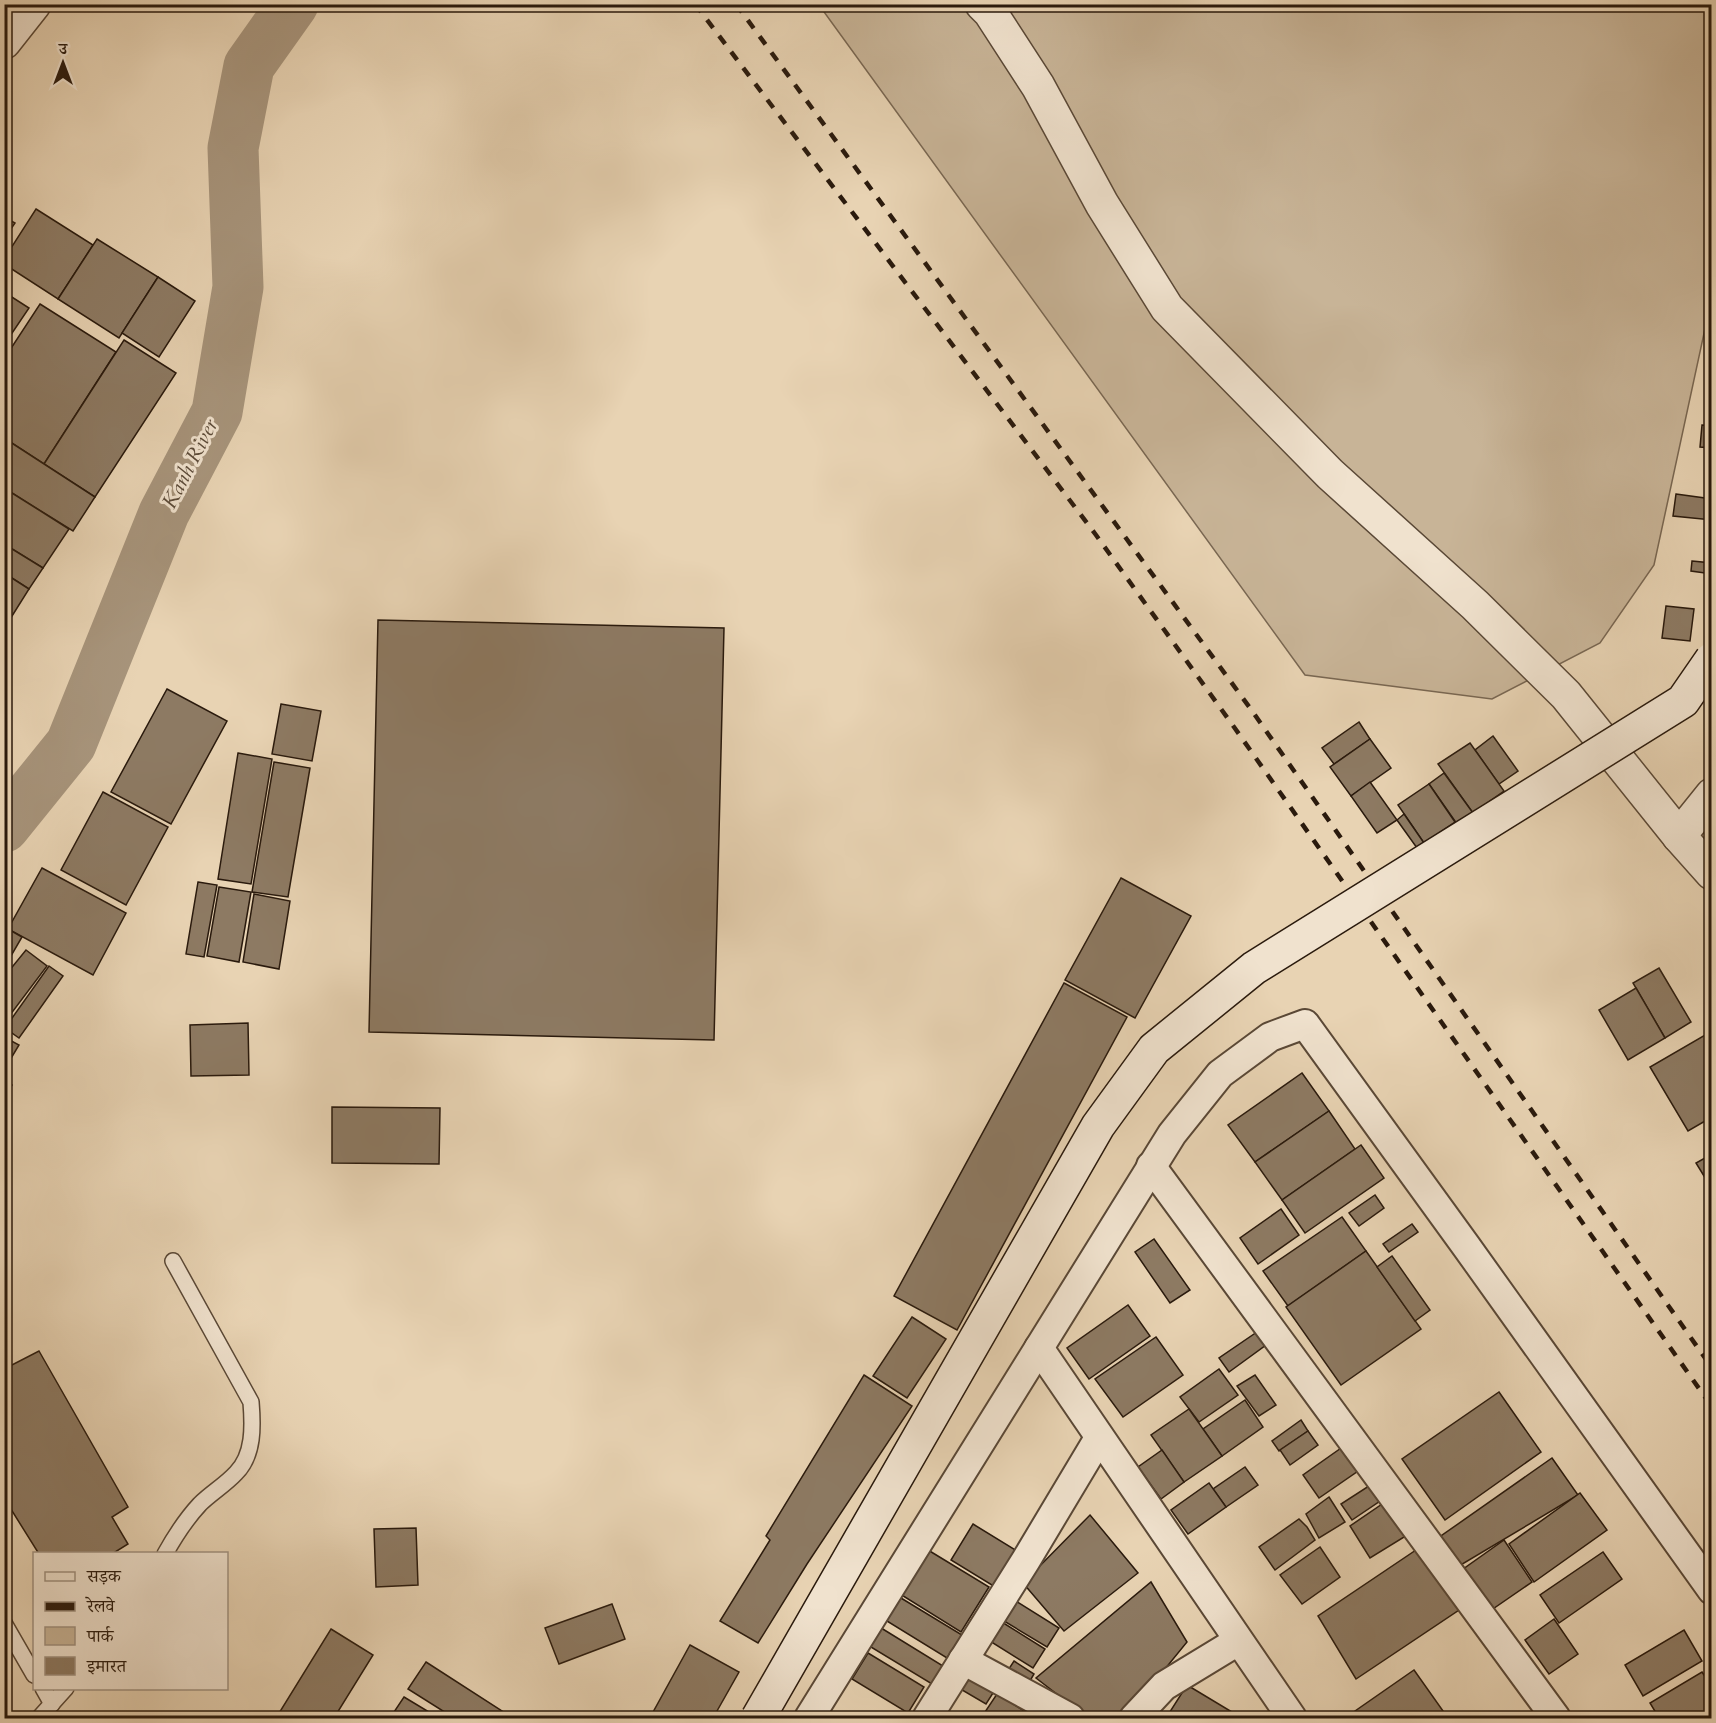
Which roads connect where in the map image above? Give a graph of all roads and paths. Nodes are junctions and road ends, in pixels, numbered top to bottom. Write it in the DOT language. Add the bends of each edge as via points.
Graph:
graph roads {
  1 [pos="34,4"];
  2 [pos="982,4"];
  3 [pos="4,42"];
  4 [pos="1712,659"];
  5 [pos="1712,795"];
  6 [pos="1679,836"];
  7 [pos="1712,873"];
  8 [pos="1152,1166"];
  9 [pos="173,1261"];
  10 [pos="1039,1348"];
  11 [pos="1099,1438"];
  12 [pos="166,1552"];
  13 [pos="1712,1590"];
  14 [pos="4,1623"];
  15 [pos="1238,1641"];
  16 [pos="963,1660"];
  17 [pos="33,1673"];
  18 [pos="44,1690"];
  19 [pos="65,1690"];
  20 [pos="52,1704"];
  21 [pos="928,1718"];
  22 [pos="39,1719"];
  23 [pos="758,1719"];
  24 [pos="809,1719"];
  25 [pos="1070,1719"];
  26 [pos="1134,1719"];
  27 [pos="1292,1719"];
  28 [pos="1556,1719"];
  1 -- 3 [label="main road"];
  2 -- 6 [label="main road" via="1038,86 1102,204 1167,308 1330,474 1475,605 1566,695"];
  4 -- 23 [label="main road, bridge" via="1683,701 1254,968 1154,1050 1098,1126"];
  5 -- 6 [label="main road"];
  6 -- 7 [label="main road"];
  8 -- 10 [label="street"];
  8 -- 13 [label="street" via="1220,1074 1270,1037 1305,1024"];
  8 -- 28 [label="street"];
  9 -- 12 [label="lane" via="250,1402 253,1427 249,1451 238,1472 200,1504"];
  10 -- 11 [label="street"];
  10 -- 24 [label="street"];
  11 -- 15 [label="street"];
  11 -- 16 [label="street"];
  14 -- 17 [label="lane"];
  15 -- 26 [label="street" via="1164,1686"];
  15 -- 27 [label="street"];
  16 -- 21 [label="street"];
  16 -- 25 [label="street"];
  18 -- 20 [label="lane"];
  19 -- 20 [label="lane"];
  20 -- 22 [label="lane"];
}
